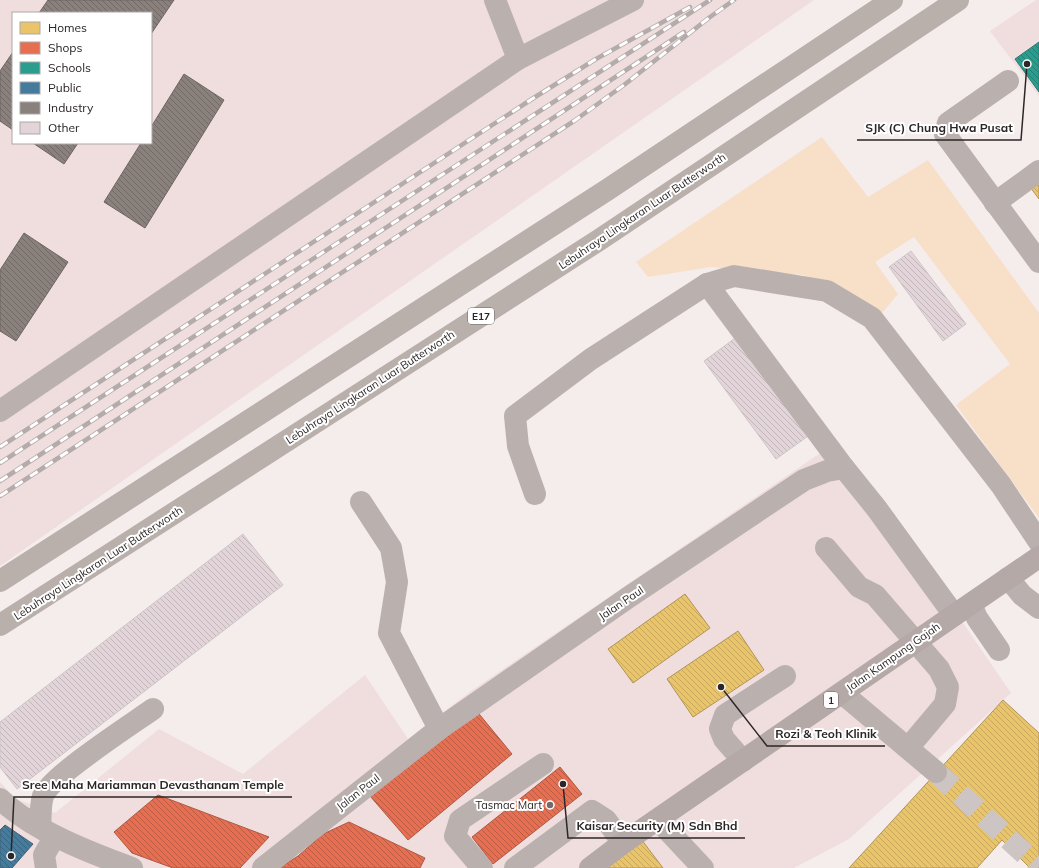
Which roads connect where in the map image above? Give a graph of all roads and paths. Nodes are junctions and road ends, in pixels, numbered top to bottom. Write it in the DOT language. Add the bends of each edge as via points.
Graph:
graph roads {
  1 [pos="495,0"];
  2 [pos="633,0"];
  3 [pos="892,0"];
  4 [pos="958,0"];
  5 [pos="518,59"];
  6 [pos="1008,80"];
  7 [pos="1039,171"];
  8 [pos="996,203"];
  9 [pos="1039,262"];
  10 [pos="707,284"];
  11 [pos="0,411"];
  12 [pos="844,468"];
  13 [pos="535,494"];
  14 [pos="361,502"];
  15 [pos="1039,542"];
  16 [pos="826,548"];
  17 [pos="1039,557"];
  18 [pos="1008,578"];
  19 [pos="0,581"];
  20 [pos="1039,608"];
  21 [pos="962,609"];
  22 [pos="0,625"];
  23 [pos="915,642"];
  24 [pos="999,650"];
  25 [pos="785,676"];
  26 [pos="842,693"];
  27 [pos="153,709"];
  28 [pos="439,729"];
  29 [pos="908,748"];
  30 [pos="743,761"];
  31 [pos="543,764"];
  32 [pos="936,772"];
  33 [pos="2,806"];
  34 [pos="658,820"];
  35 [pos="47,831"];
  36 [pos="623,843"];
  37 [pos="46,868"];
  38 [pos="132,868"];
  39 [pos="263,868"];
  40 [pos="482,868"];
  41 [pos="515,868"];
  42 [pos="590,868"];
  43 [pos="704,868"];
  1 -- 5 [label="street"];
  2 -- 5 [label="street"];
  3 -- 19 [label="highway" via="607,190"];
  4 -- 22 [label="highway, Lebuhraya Lingkaran Luar Butterworth / E17" via="599,240"];
  5 -- 11 [label="street"];
  6 -- 8 [label="street" via="948,123 945,134"];
  7 -- 8 [label="street"];
  8 -- 9 [label="street"];
  10 -- 12 [label="street"];
  10 -- 13 [label="street" via="591,359 515,416 518,446"];
  10 -- 15 [label="street" via="734,276 827,291 872,318 1001,485"];
  12 -- 21 [label="street"];
  12 -- 28 [label="street, Jalan Paul" via="827,471 804,480"];
  14 -- 28 [label="street" via="391,548 397,582 389,633"];
  16 -- 23 [label="street" via="859,587 875,595"];
  17 -- 18 [label="main road, Jalan Kampung Gajah / 1"];
  18 -- 20 [label="street" via="1022,595"];
  18 -- 21 [label="main road, Jalan Kampung Gajah / 1"];
  21 -- 23 [label="main road, Jalan Kampung Gajah / 1"];
  21 -- 24 [label="street" via="977,618"];
  23 -- 26 [label="main road, Jalan Kampung Gajah / 1"];
  23 -- 29 [label="street" via="939,669 948,687 946,704"];
  25 -- 30 [label="street" via="725,716 720,729 724,739"];
  26 -- 29 [label="street"];
  26 -- 30 [label="main road, Jalan Kampung Gajah / 1"];
  27 -- 35 [label="street" via="54,782 43,796"];
  28 -- 39 [label="street, Jalan Paul"];
  29 -- 32 [label="street"];
  30 -- 34 [label="main road, Jalan Kampung Gajah / 1"];
  31 -- 40 [label="street" via="460,820 455,836"];
  33 -- 35 [label="street"];
  34 -- 36 [label="main road, Jalan Kampung Gajah / 1"];
  34 -- 43 [label="street"];
  35 -- 37 [label="street" via="44,855"];
  35 -- 38 [label="street"];
  36 -- 41 [label="street" via="606,820 592,811"];
  36 -- 42 [label="main road, Jalan Kampung Gajah / 1"];
}
